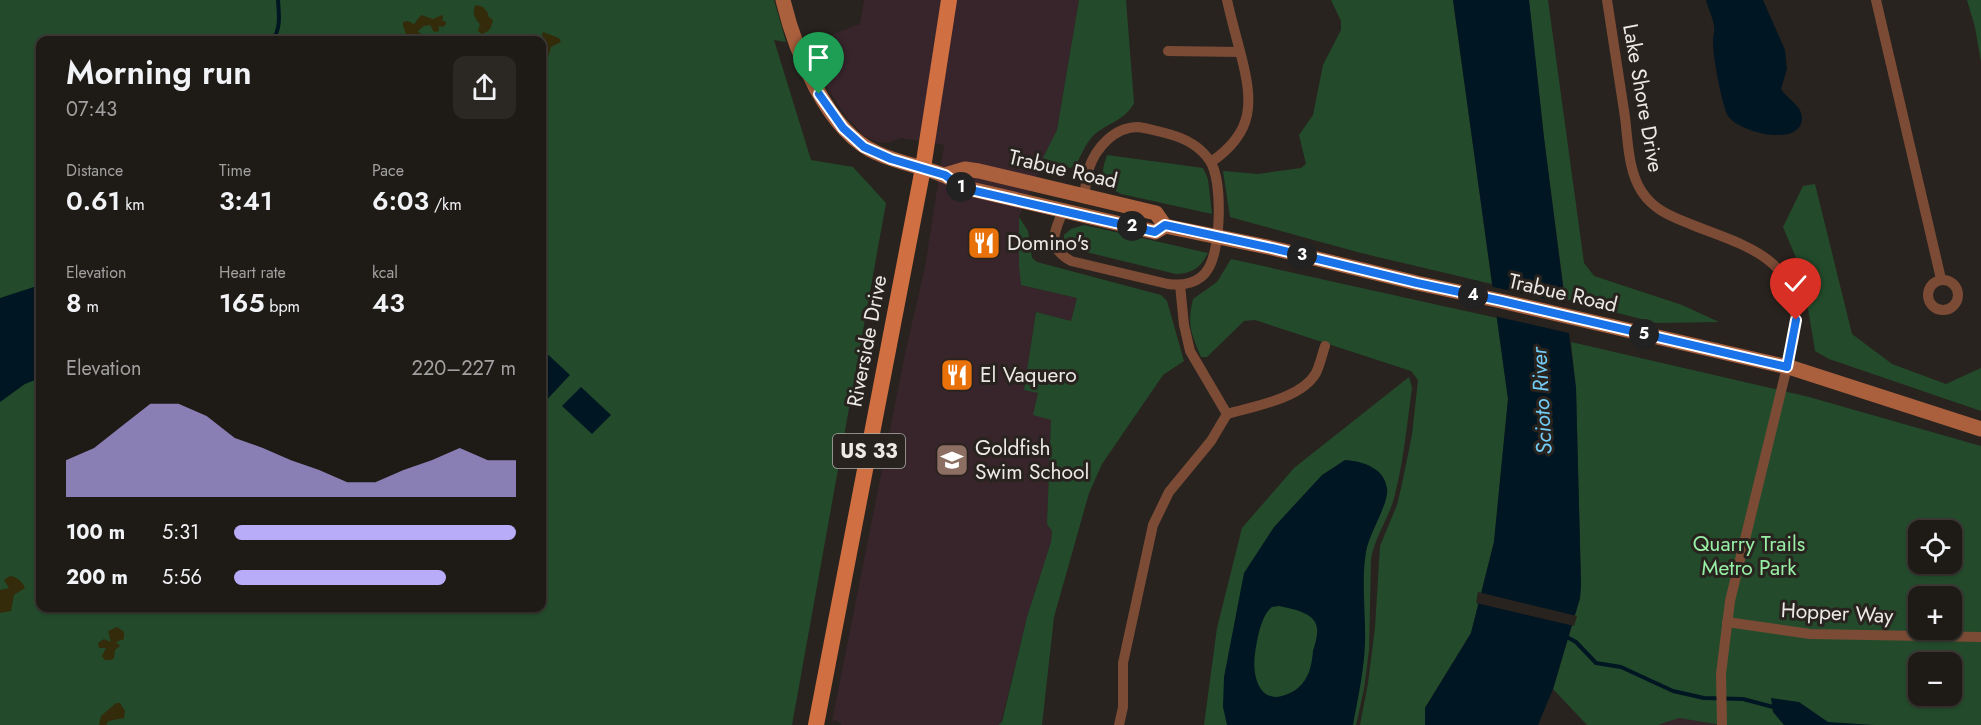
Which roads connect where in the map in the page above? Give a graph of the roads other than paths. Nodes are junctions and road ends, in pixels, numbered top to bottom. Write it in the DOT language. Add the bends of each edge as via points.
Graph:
graph roads {
  1 [pos="783,0"];
  2 [pos="949,0"];
  3 [pos="1227,0"];
  4 [pos="1607,0"];
  5 [pos="1876,0"];
  6 [pos="1168,51"];
  7 [pos="1240,52"];
  8 [pos="1211,162"];
  9 [pos="923,168"];
  10 [pos="945,175"];
  11 [pos="1084,196"];
  12 [pos="1063,211"];
  13 [pos="1165,225"];
  14 [pos="1941,279"];
  15 [pos="1180,285"];
  16 [pos="1325,346"];
  17 [pos="1787,367"];
  18 [pos="1227,414"];
  19 [pos="1981,429"];
  20 [pos="1727,622"];
  21 [pos="1981,637"];
  22 [pos="1722,723"];
  23 [pos="816,725"];
  24 [pos="1119,725"];
  1 -- 9 [label="main road, Trabue Road" via="819,94 843,128 864,147"];
  2 -- 9 [label="main road, Riverside Drive / US 33"];
  3 -- 7 [label="street"];
  4 -- 17 [label="street, Lake Shore Drive" via="1638,184 1662,212 1748,247 1772,262 1784,276 1796,311"];
  5 -- 14 [label="street"];
  6 -- 7 [label="street"];
  7 -- 8 [label="street" via="1249,91 1247,118 1242,132"];
  8 -- 11 [label="street" via="1176,135 1128,128 1100,146 1088,170"];
  8 -- 15 [label="street" via="1220,192 1214,253 1202,275"];
  9 -- 10 [label="main road, Trabue Road"];
  9 -- 23 [label="main road, Riverside Drive / US 33"];
  10 -- 11 [label="main road, Trabue Road" via="965,169 979,171"];
  10 -- 12 [label="main road, Trabue Road" via="962,188"];
  11 -- 13 [label="main road, Trabue Road" via="1156,213"];
  12 -- 13 [label="main road, Trabue Road" via="1155,232"];
  12 -- 15 [label="street" via="1053,235 1061,256"];
  13 -- 17 [label="main road, Trabue Road"];
  15 -- 18 [label="street" via="1190,351"];
  16 -- 18 [label="street" via="1317,372 1298,391"];
  17 -- 19 [label="main road, Trabue Road"];
  17 -- 20 [label="street, Lake Shore Drive"];
  18 -- 24 [label="street" via="1211,441 1169,492 1154,525 1123,663"];
  20 -- 21 [label="street, Hopper Way" via="1809,634"];
  20 -- 22 [label="street, Lake Shore Drive" via="1721,674"];
}
